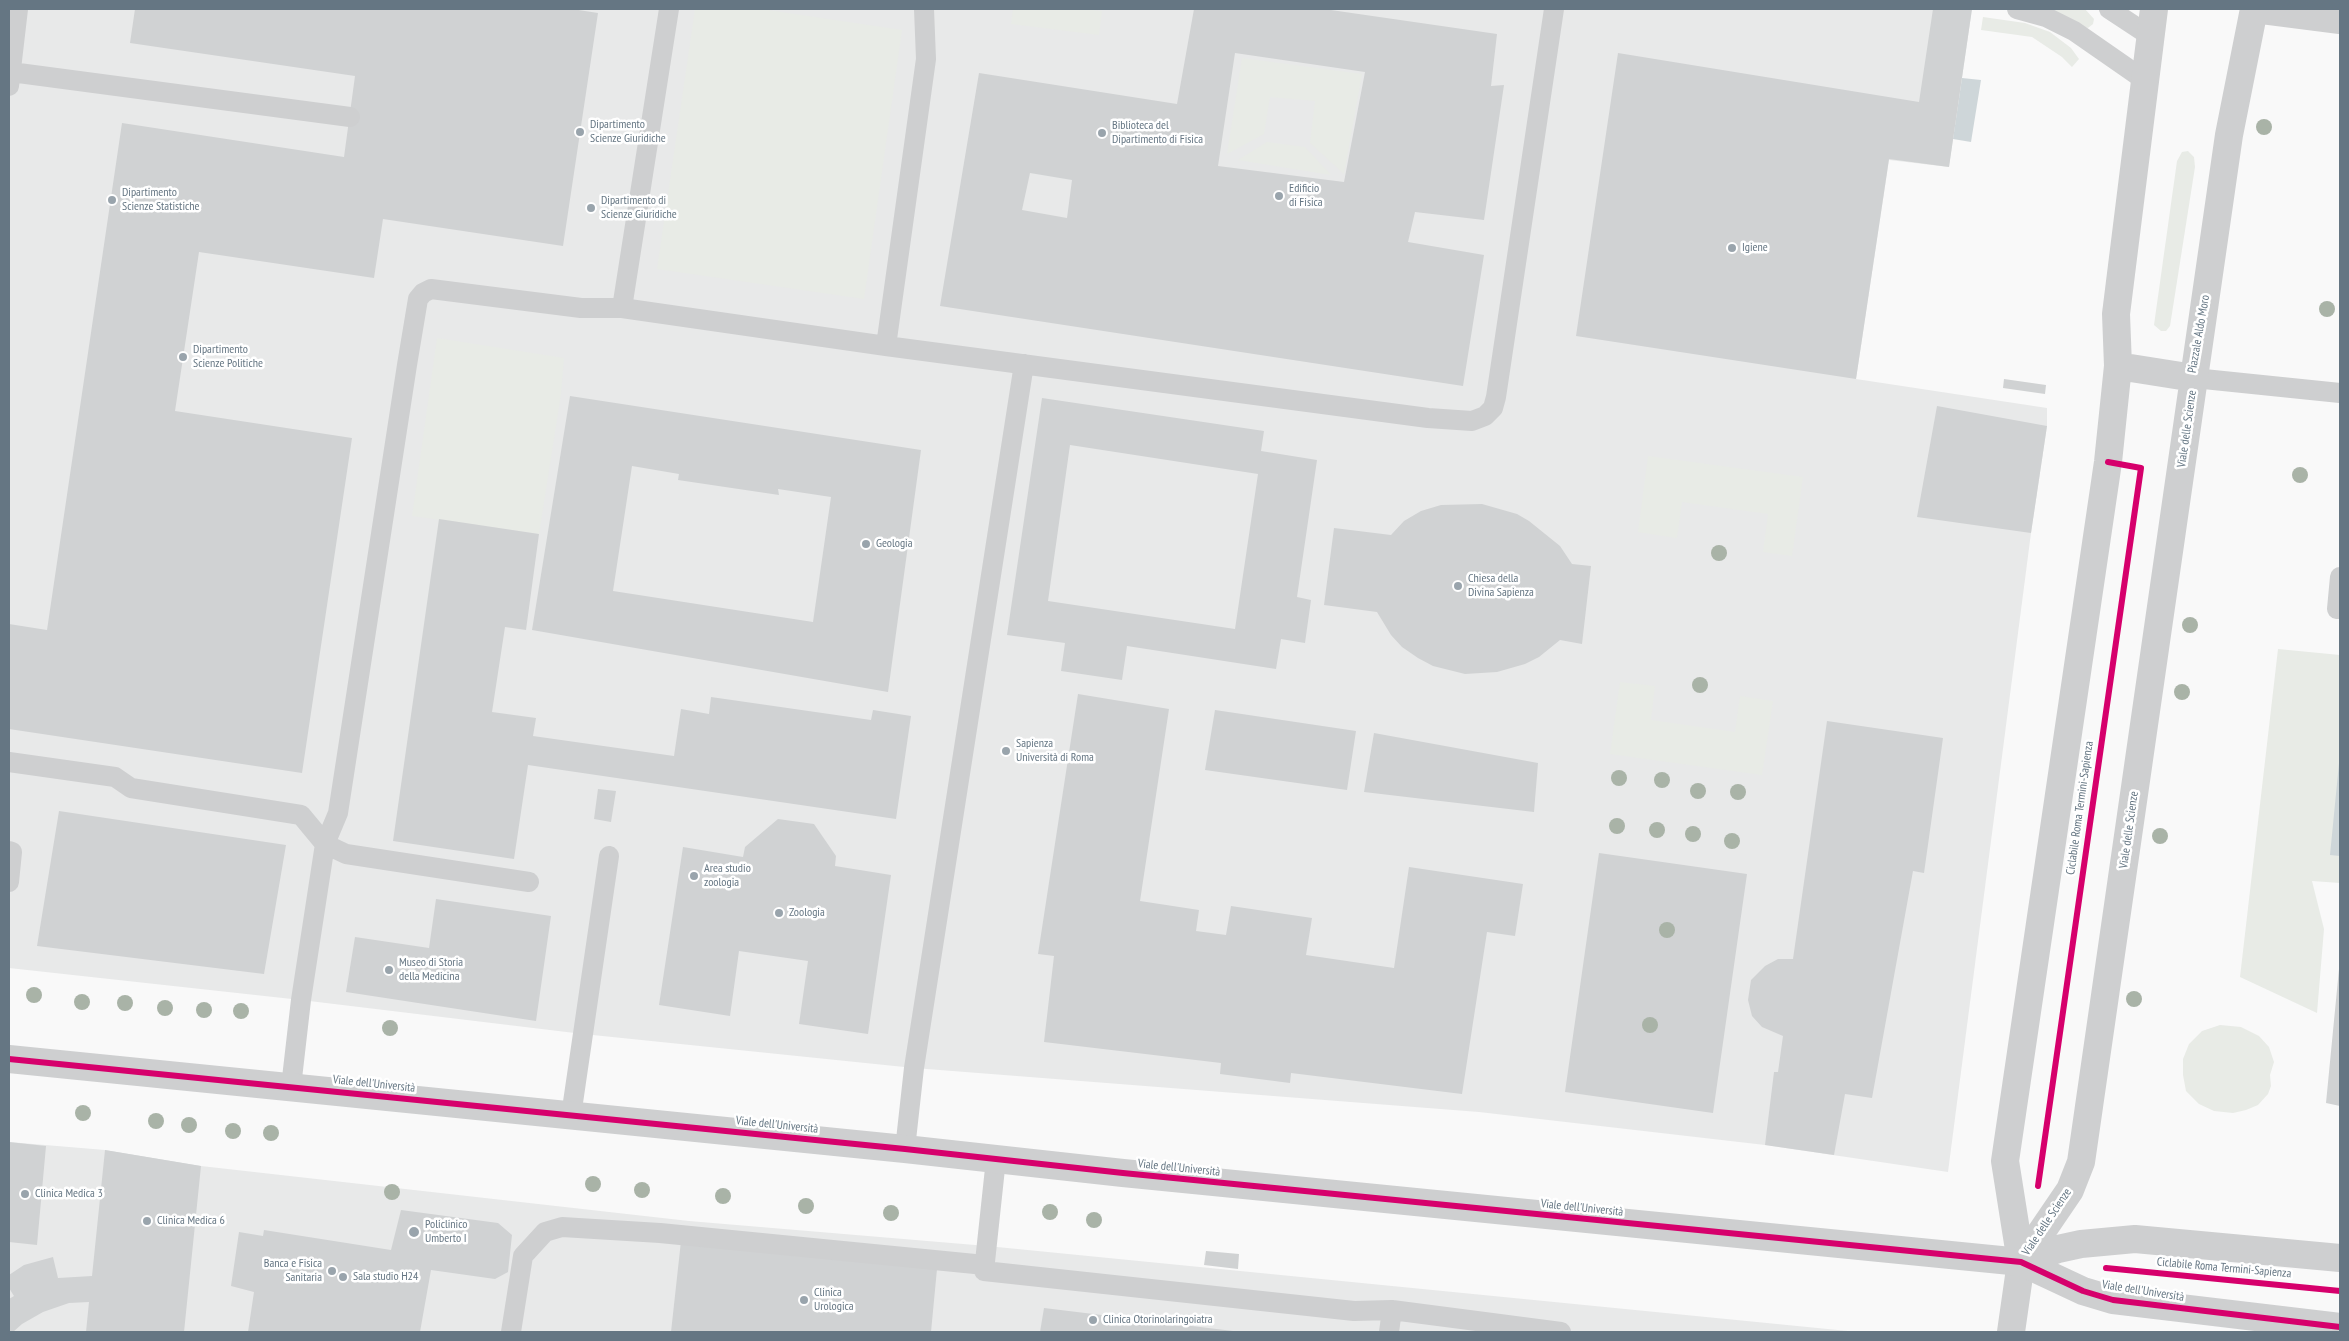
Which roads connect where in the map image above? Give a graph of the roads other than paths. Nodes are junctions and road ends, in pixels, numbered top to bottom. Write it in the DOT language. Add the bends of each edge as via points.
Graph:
graph roads {
  1 [pos="18,9"];
  2 [pos="669,9"];
  3 [pos="924,9"];
  4 [pos="1554,9"];
  5 [pos="2017,9"];
  6 [pos="2109,9"];
  7 [pos="2154,9"];
  8 [pos="2254,9"];
  9 [pos="2340,20"];
  10 [pos="2150,36"];
  11 [pos="10,79"];
  12 [pos="2146,81"];
  13 [pos="350,117"];
  14 [pos="622,308"];
  15 [pos="886,346"];
  16 [pos="1024,364"];
  17 [pos="2118,366"];
  18 [pos="2194,378"];
  19 [pos="2340,393"];
  20 [pos="2340,577"];
  21 [pos="2340,609"];
  22 [pos="9,762"];
  23 [pos="325,844"];
  24 [pos="9,851"];
  25 [pos="610,856"];
  26 [pos="9,882"];
  27 [pos="529,882"];
  28 [pos="9,1059"];
  29 [pos="291,1087"];
  30 [pos="570,1116"];
  31 [pos="905,1149"];
  32 [pos="996,1159"];
  33 [pos="2340,1258"];
  34 [pos="2021,1262"];
  35 [pos="985,1265"];
  36 [pos="1392,1310"];
  37 [pos="2340,1327"];
  38 [pos="511,1332"];
  39 [pos="1388,1332"];
  40 [pos="1561,1332"];
  41 [pos="2011,1332"];
  1 -- 11 [label="lane"];
  2 -- 14 [label="lane"];
  3 -- 15 [label="lane" via="926,59"];
  4 -- 16 [label="lane" via="1496,397 1493,408 1485,416 1472,421 1428,418"];
  5 -- 12 [label="lane" via="2046,17 2074,32"];
  6 -- 10 [label="lane"];
  7 -- 10 [label="street"];
  8 -- 9 [label="street"];
  8 -- 18 [label="street, Piazzale Aldo Moro" via="2229,136"];
  10 -- 12 [label="street"];
  11 -- 13 [label="lane"];
  12 -- 17 [label="street" via="2116,314"];
  14 -- 15 [label="lane"];
  14 -- 23 [label="lane" via="581,308 430,289 418,299 338,813"];
  15 -- 16 [label="lane"];
  16 -- 31 [label="lane" via="914,1068"];
  17 -- 18 [label="street, Piazzale Aldo Moro"];
  17 -- 34 [label="street, Viale delle Scienze" via="2108,462 2005,1161"];
  18 -- 19 [label="lane"];
  18 -- 34 [label="street, Viale delle Scienze" via="2081,1162 2070,1190"];
  20 -- 21 [label="lane" via="2337,609"];
  22 -- 23 [label="lane" via="115,777 131,788 301,815"];
  23 -- 27 [label="lane" via="346,854"];
  23 -- 29 [label="lane"];
  24 -- 26 [label="lane" via="12,852"];
  25 -- 30 [label="lane"];
  28 -- 29 [label="street, Viale dell'Università"];
  29 -- 30 [label="street, Viale dell'Università"];
  30 -- 31 [label="street, Viale dell'Università"];
  31 -- 32 [label="street, Viale dell'Università"];
  32 -- 34 [label="street, Viale dell'Università"];
  32 -- 35 [label="lane"];
  33 -- 34 [label="street, Viale dell'Università" via="2135,1239 2081,1244"];
  34 -- 37 [label="street, Viale dell'Università" via="2083,1291 2113,1300"];
  34 -- 41 [label="street"];
  35 -- 36 [label="lane" via="984,1271 1085,1283 1354,1311"];
  35 -- 38 [label="lane" via="670,1234 562,1227 545,1232 524,1256"];
  36 -- 39 [label="lane"];
  36 -- 40 [label="lane"];
}
